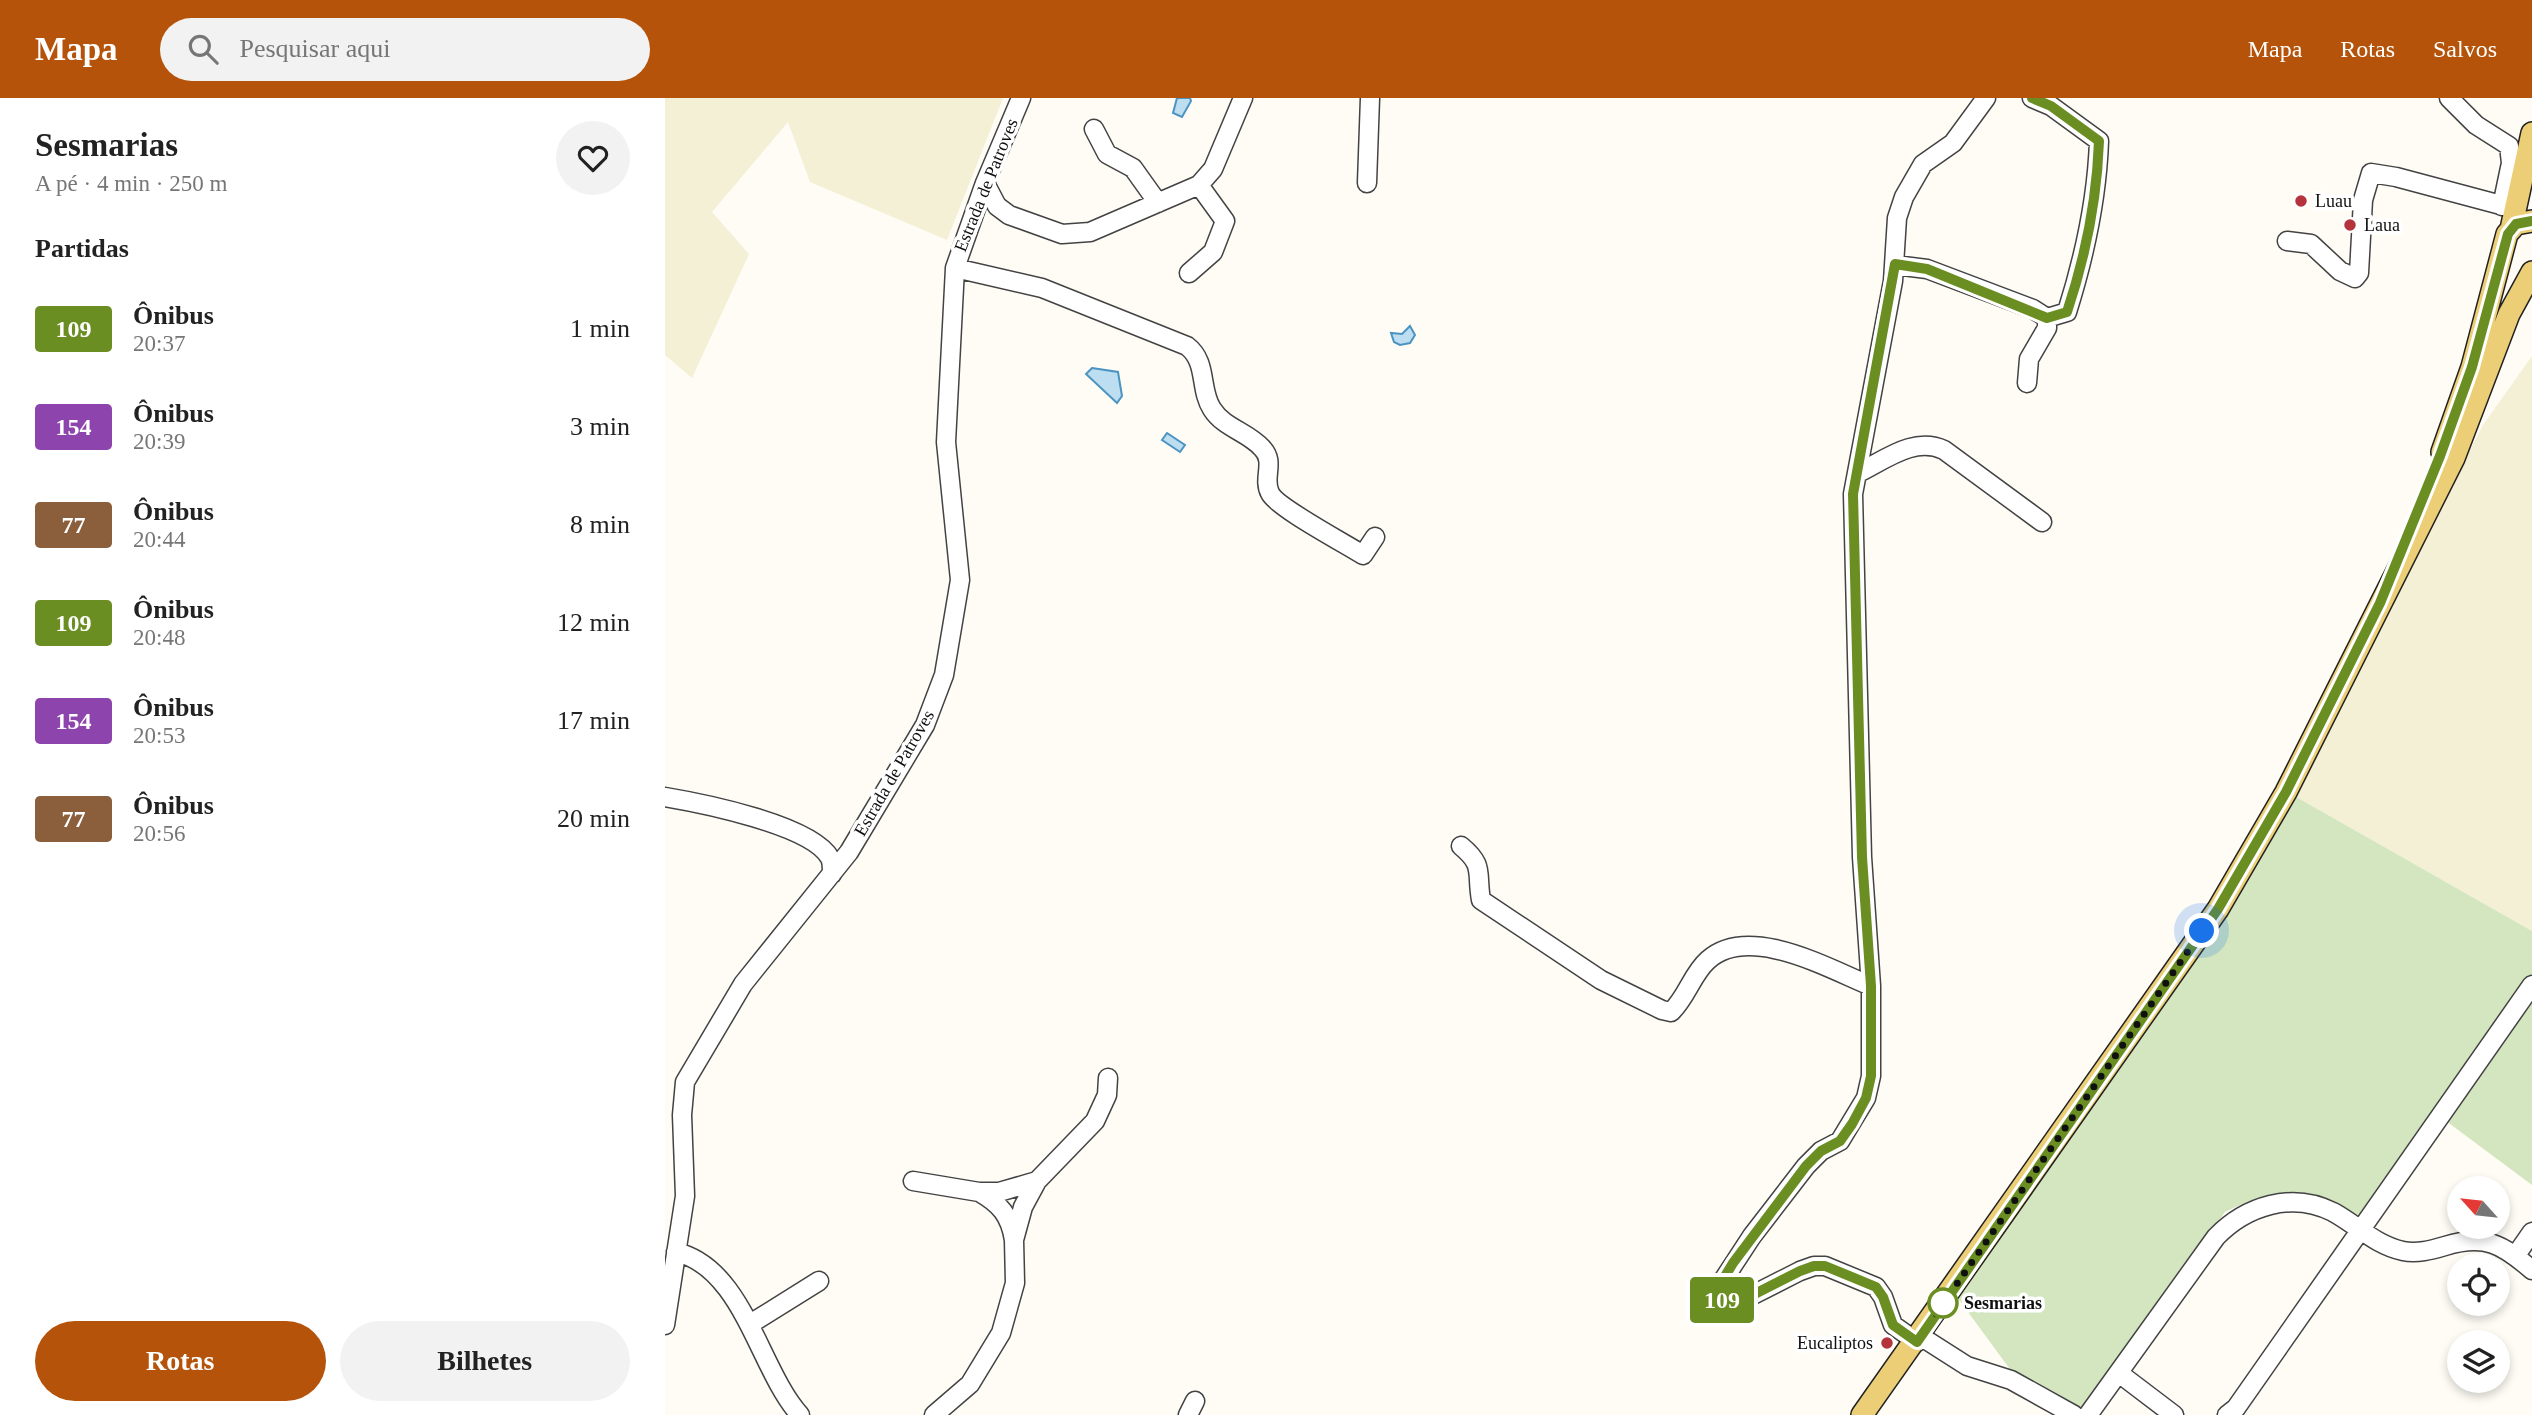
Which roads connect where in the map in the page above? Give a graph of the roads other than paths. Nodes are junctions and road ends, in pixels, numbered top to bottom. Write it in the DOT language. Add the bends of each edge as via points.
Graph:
graph roads {
  1 [pos="1021,98"];
  2 [pos="1243,98"];
  3 [pos="1370,98"];
  4 [pos="1986,98"];
  5 [pos="2032,98"];
  6 [pos="2449,98"];
  7 [pos="1094,129"];
  8 [pos="2532,133"];
  9 [pos="985,183"];
  10 [pos="1367,183"];
  11 [pos="1199,184"];
  12 [pos="1158,203"];
  13 [pos="1009,215"];
  14 [pos="2513,222"];
  15 [pos="969,223"];
  16 [pos="2287,241"];
  17 [pos="1895,264"];
  18 [pos="2532,266"];
  19 [pos="955,268"];
  20 [pos="2532,272"];
  21 [pos="1189,273"];
  22 [pos="2047,318"];
  23 [pos="2027,383"];
  24 [pos="1858,473"];
  25 [pos="2042,522"];
  26 [pos="1375,537"];
  27 [pos="2380,603"];
  28 [pos="665,797"];
  29 [pos="1461,846"];
  30 [pos="823,850"];
  31 [pos="849,852"];
  32 [pos="832,874"];
  33 [pos="2532,985"];
  34 [pos="1871,986"];
  35 [pos="1108,1078"];
  36 [pos="913,1181"];
  37 [pos="1037,1181"];
  38 [pos="979,1192"];
  39 [pos="2363,1231"];
  40 [pos="2532,1232"];
  41 [pos="1014,1240"];
  42 [pos="673,1242"];
  43 [pos="2516,1255"];
  44 [pos="2532,1270"];
  45 [pos="819,1281"];
  46 [pos="666,1303"];
  47 [pos="750,1324"];
  48 [pos="665,1325"];
  49 [pos="1918,1339"];
  50 [pos="2120,1374"];
  51 [pos="800,1415"];
  52 [pos="935,1415"];
  53 [pos="1862,1415"];
  54 [pos="2074,1415"];
  55 [pos="2088,1415"];
  56 [pos="2174,1415"];
  57 [pos="2227,1415"];
  1 -- 9 [label="street, Estrada de Patroves"];
  2 -- 11 [label="street" via="1213,169"];
  3 -- 10 [label="street"];
  4 -- 17 [label="street" via="1960,135 1923,164 1913,180 1897,218"];
  5 -- 22 [label="street" via="2051,106 2099,141 2078,279 2067,312"];
  6 -- 14 [label="street" via="2476,125 2509,146"];
  7 -- 12 [label="street" via="1107,154 1133,168"];
  8 -- 14 [label="main road"];
  9 -- 13 [label="street" via="997,206"];
  9 -- 15 [label="street, Estrada de Patroves"];
  11 -- 12 [label="street"];
  11 -- 21 [label="street" via="1225,221 1213,251"];
  12 -- 13 [label="street" via="1075,235 1043,229"];
  13 -- 15 [label="street" via="993,213"];
  14 -- 16 [label="street" via="2396,177 2371,173 2363,200 2355,278 2340,271 2311,243"];
  14 -- 18 [label="main road" via="2516,263"];
  14 -- 27 [label="main road" via="2472,367"];
  15 -- 19 [label="street, Estrada de Patroves"];
  17 -- 22 [label="street" via="1927,269"];
  17 -- 24 [label="street"];
  19 -- 26 [label="street" via="1042,288 1187,346 1203,369 1210,407 1218,418 1267,454 1267,482 1273,499 1363,555"];
  19 -- 31 [label="street, Estrada de Patroves" via="946,442 960,580 956,615 944,675 925,725"];
  20 -- 27 [label="main road" via="2509,314 2454,458"];
  22 -- 23 [label="street" via="2047,327 2029,359"];
  24 -- 25 [label="street" via="1912,446 1930,444"];
  24 -- 34 [label="street" via="1853,494 1861,843"];
  27 -- 49 [label="main road" via="2286,792 2218,909"];
  28 -- 30 [label="street" via="752,816"];
  29 -- 34 [label="street" via="1476,858 1480,868 1481,900 1601,980 1662,1010 1671,1012 1680,1004 1711,957 1740,947 1778,949"];
  30 -- 31 [label="street"];
  30 -- 32 [label="street" via="831,860"];
  31 -- 32 [label="street, Estrada de Patroves"];
  32 -- 42 [label="street, Estrada de Patroves" via="743,984 685,1082 686,1177"];
  33 -- 39 [label="street"];
  34 -- 49 [label="street" via="1871,1076 1866,1098 1840,1141 1806,1166 1752,1236 1718,1288 1719,1297 1735,1304 1800,1271 1825,1266 1876,1287 1893,1325"];
  35 -- 37 [label="street" via="1107,1095 1095,1121"];
  36 -- 38 [label="street"];
  37 -- 38 [label="street" via="999,1192"];
  37 -- 41 [label="street" via="1023,1207"];
  38 -- 41 [label="street" via="998,1203 1011,1223"];
  39 -- 43 [label="street" via="2375,1241 2406,1252 2465,1240 2496,1243"];
  39 -- 50 [label="street" via="2332,1211 2289,1202 2250,1210 2231,1221"];
  39 -- 57 [label="street" via="2236,1409"];
  40 -- 43 [label="street"];
  41 -- 52 [label="street" via="1015,1283 1001,1333 970,1384"];
  42 -- 46 [label="street, Estrada de Patroves"];
  42 -- 47 [label="street" via="707,1270"];
  43 -- 44 [label="street"];
  45 -- 47 [label="street"];
  46 -- 48 [label="street, Estrada de Patroves"];
  47 -- 51 [label="street" via="782,1392"];
  49 -- 53 [label="main road"];
  49 -- 54 [label="street" via="1967,1366 2011,1380"];
  50 -- 55 [label="street"];
  50 -- 56 [label="street"];
}
